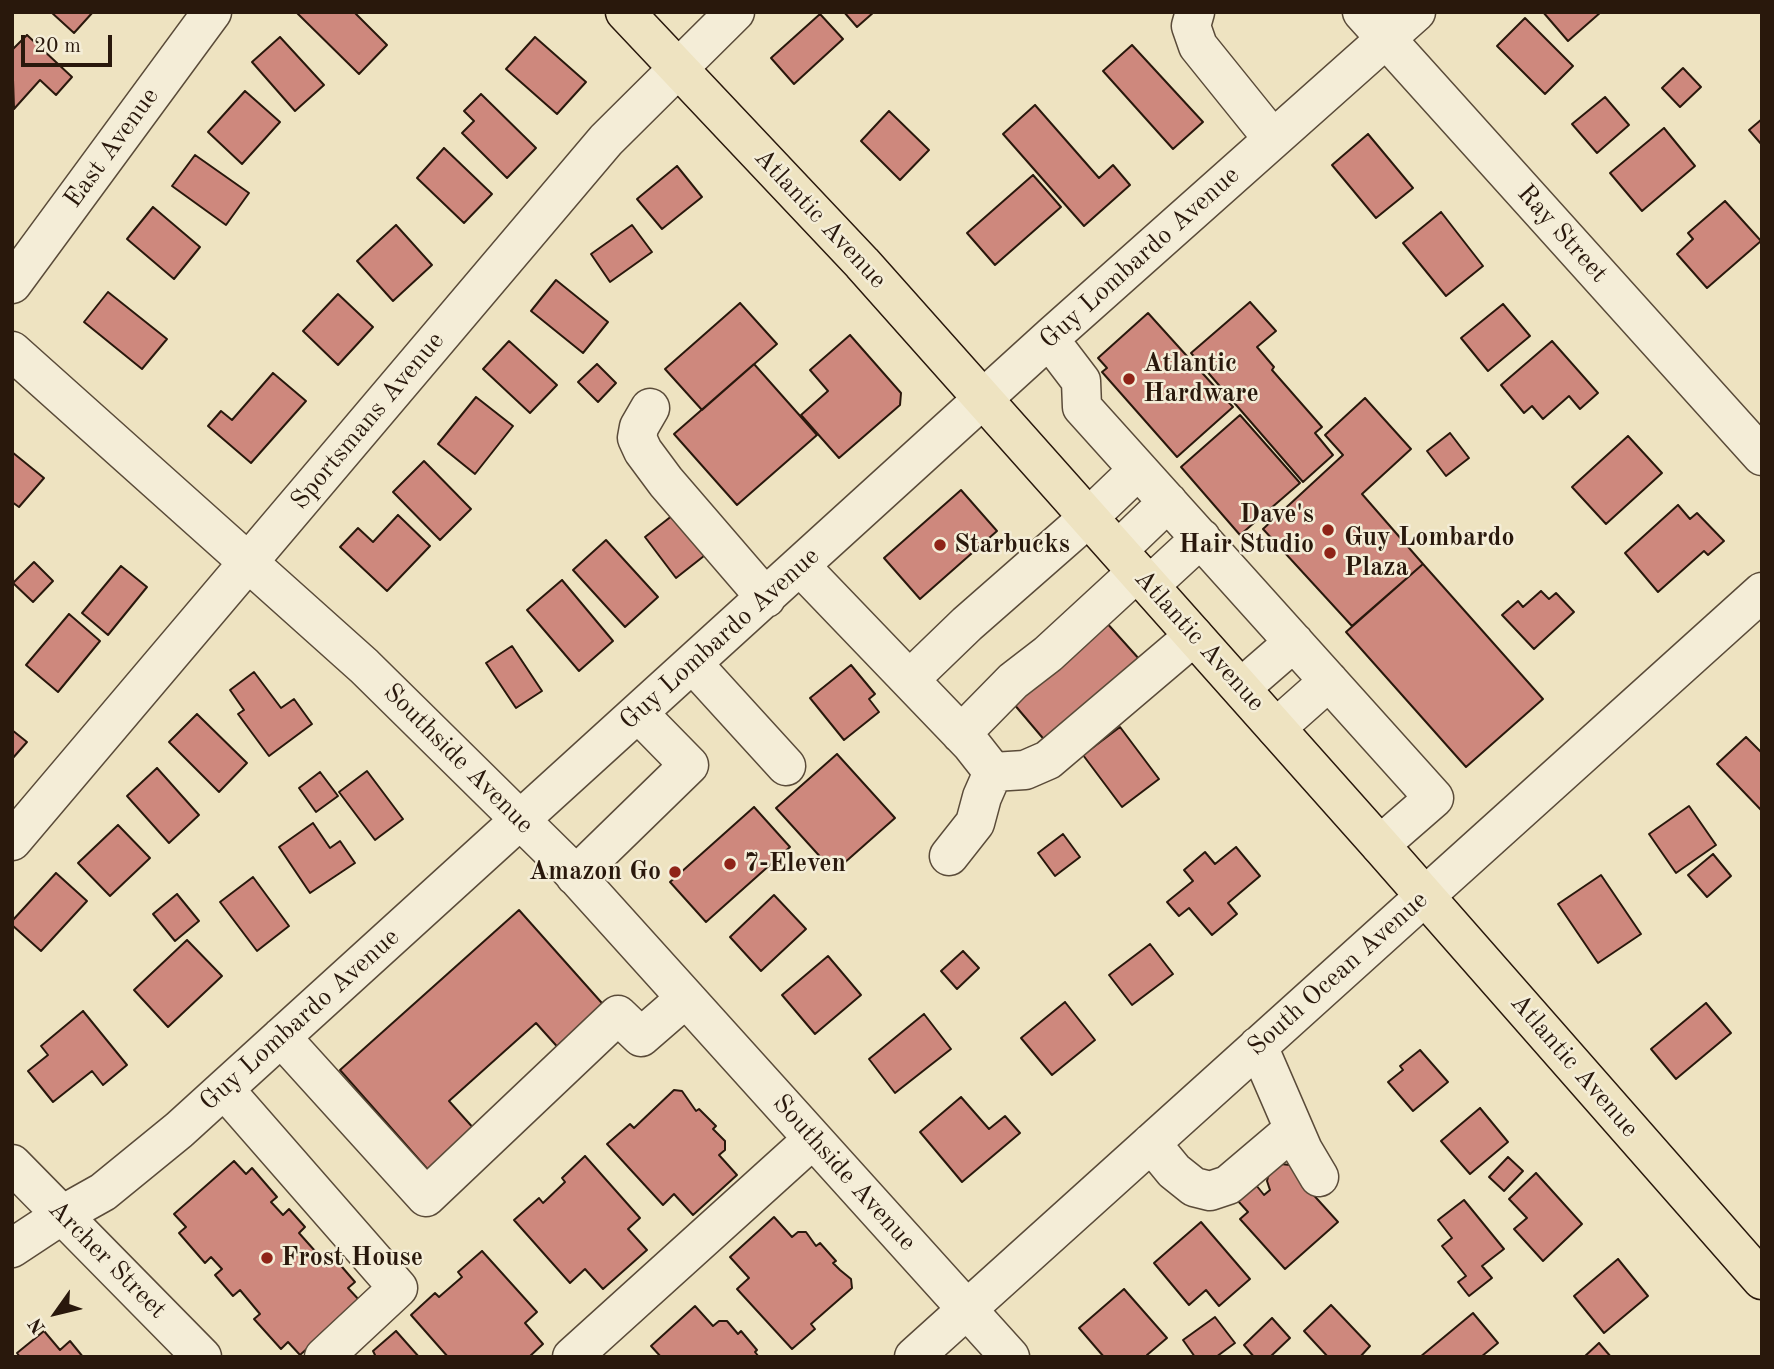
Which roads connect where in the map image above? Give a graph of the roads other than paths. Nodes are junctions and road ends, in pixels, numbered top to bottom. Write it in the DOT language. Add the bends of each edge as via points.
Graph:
graph roads {
  1 [pos="212,12"];
  2 [pos="625,12"];
  3 [pos="735,12"];
  4 [pos="1195,12"];
  5 [pos="1416,12"];
  6 [pos="1374,25"];
  7 [pos="679,69"];
  8 [pos="1273,139"];
  9 [pos="12,284"];
  10 [pos="1049,339"];
  11 [pos="12,351"];
  12 [pos="985,400"];
  13 [pos="650,408"];
  14 [pos="1762,456"];
  15 [pos="1138,470"];
  16 [pos="1168,502"];
  17 [pos="1089,517"];
  18 [pos="1201,538"];
  19 [pos="249,561"];
  20 [pos="800,566"];
  21 [pos="1135,569"];
  22 [pos="1762,592"];
  23 [pos="766,597"];
  24 [pos="1194,636"];
  25 [pos="1294,642"];
  26 [pos="693,664"];
  27 [pos="910,679"];
  28 [pos="1329,681"];
  29 [pos="1241,688"];
  30 [pos="638,713"];
  31 [pos="1276,728"];
  32 [pos="961,734"];
  33 [pos="786,766"];
  34 [pos="993,772"];
  35 [pos="519,821"];
  36 [pos="12,841"];
  37 [pos="1380,845"];
  38 [pos="949,856"];
  39 [pos="575,876"];
  40 [pos="1425,895"];
  41 [pos="686,998"];
  42 [pos="281,1037"];
  43 [pos="1258,1046"];
  44 [pos="224,1089"];
  45 [pos="1294,1129"];
  46 [pos="813,1139"];
  47 [pos="1151,1143"];
  48 [pos="12,1164"];
  49 [pos="1319,1177"];
  50 [pos="62,1215"];
  51 [pos="12,1248"];
  52 [pos="1762,1280"];
  53 [pos="967,1309"];
  54 [pos="202,1357"];
  55 [pos="324,1357"];
  56 [pos="572,1357"];
  57 [pos="914,1357"];
  58 [pos="1010,1357"];
  1 -- 9 [label="street, East Avenue"];
  2 -- 7 [label="main road, Atlantic Avenue"];
  3 -- 7 [label="street, Sportsmans Avenue"];
  4 -- 8 [label="street" via="1191,26 1198,46"];
  5 -- 6 [label="street, Guy Lombardo Avenue"];
  6 -- 8 [label="street, Guy Lombardo Avenue"];
  6 -- 14 [label="street, Ray Street"];
  7 -- 12 [label="main road, Atlantic Avenue"];
  7 -- 19 [label="street, Sportsmans Avenue" via="606,139"];
  8 -- 10 [label="street, Guy Lombardo Avenue"];
  10 -- 12 [label="street, Guy Lombardo Avenue"];
  10 -- 15 [label="street" via="1081,380 1082,407"];
  11 -- 19 [label="street, Southside Avenue"];
  12 -- 17 [label="main road, Atlantic Avenue"];
  12 -- 20 [label="street, Guy Lombardo Avenue"];
  13 -- 23 [label="street" via="637,438 643,451"];
  15 -- 16 [label="street"];
  15 -- 17 [label="street"];
  16 -- 18 [label="street"];
  16 -- 21 [label="street"];
  17 -- 21 [label="main road, Atlantic Avenue"];
  17 -- 27 [label="street"];
  18 -- 21 [label="street"];
  18 -- 25 [label="street"];
  19 -- 35 [label="street, Southside Avenue" via="364,666"];
  19 -- 36 [label="street, Sportsmans Avenue"];
  20 -- 23 [label="street, Guy Lombardo Avenue"];
  20 -- 27 [label="street"];
  21 -- 24 [label="main road, Atlantic Avenue"];
  21 -- 32 [label="street"];
  22 -- 40 [label="street, South Ocean Avenue"];
  23 -- 26 [label="street, Guy Lombardo Avenue"];
  24 -- 29 [label="main road, Atlantic Avenue"];
  24 -- 34 [label="street" via="1048,761 1025,770"];
  25 -- 28 [label="street"];
  25 -- 29 [label="street"];
  26 -- 30 [label="street, Guy Lombardo Avenue"];
  26 -- 33 [label="street"];
  27 -- 32 [label="street"];
  28 -- 31 [label="street"];
  28 -- 37 [label="street" via="1434,797"];
  29 -- 31 [label="main road, Atlantic Avenue"];
  30 -- 35 [label="street, Guy Lombardo Avenue"];
  30 -- 39 [label="street" via="689,765"];
  31 -- 37 [label="main road, Atlantic Avenue"];
  32 -- 34 [label="street"];
  34 -- 38 [label="street" via="975,824"];
  35 -- 39 [label="street, Southside Avenue"];
  35 -- 42 [label="street, Guy Lombardo Avenue"];
  37 -- 40 [label="main road, Atlantic Avenue"];
  39 -- 41 [label="street, Southside Avenue"];
  40 -- 43 [label="street, South Ocean Avenue"];
  40 -- 52 [label="main road, Atlantic Avenue"];
  41 -- 42 [label="street" via="641,1037 618,1015 426,1197"];
  41 -- 46 [label="street, Southside Avenue"];
  42 -- 44 [label="street, Guy Lombardo Avenue"];
  43 -- 45 [label="street"];
  43 -- 47 [label="street, South Ocean Avenue"];
  44 -- 50 [label="street, Guy Lombardo Avenue" via="103,1192"];
  44 -- 55 [label="street" via="398,1288"];
  45 -- 47 [label="street" via="1228,1185 1210,1191 1174,1171"];
  45 -- 49 [label="street"];
  46 -- 53 [label="street, Southside Avenue"];
  46 -- 56 [label="street"];
  47 -- 53 [label="street, South Ocean Avenue"];
  48 -- 50 [label="street, Archer Street"];
  50 -- 51 [label="street, Guy Lombardo Avenue"];
  50 -- 54 [label="street, Archer Street"];
  53 -- 57 [label="street, South Ocean Avenue"];
  53 -- 58 [label="street, Southside Avenue"];
}
